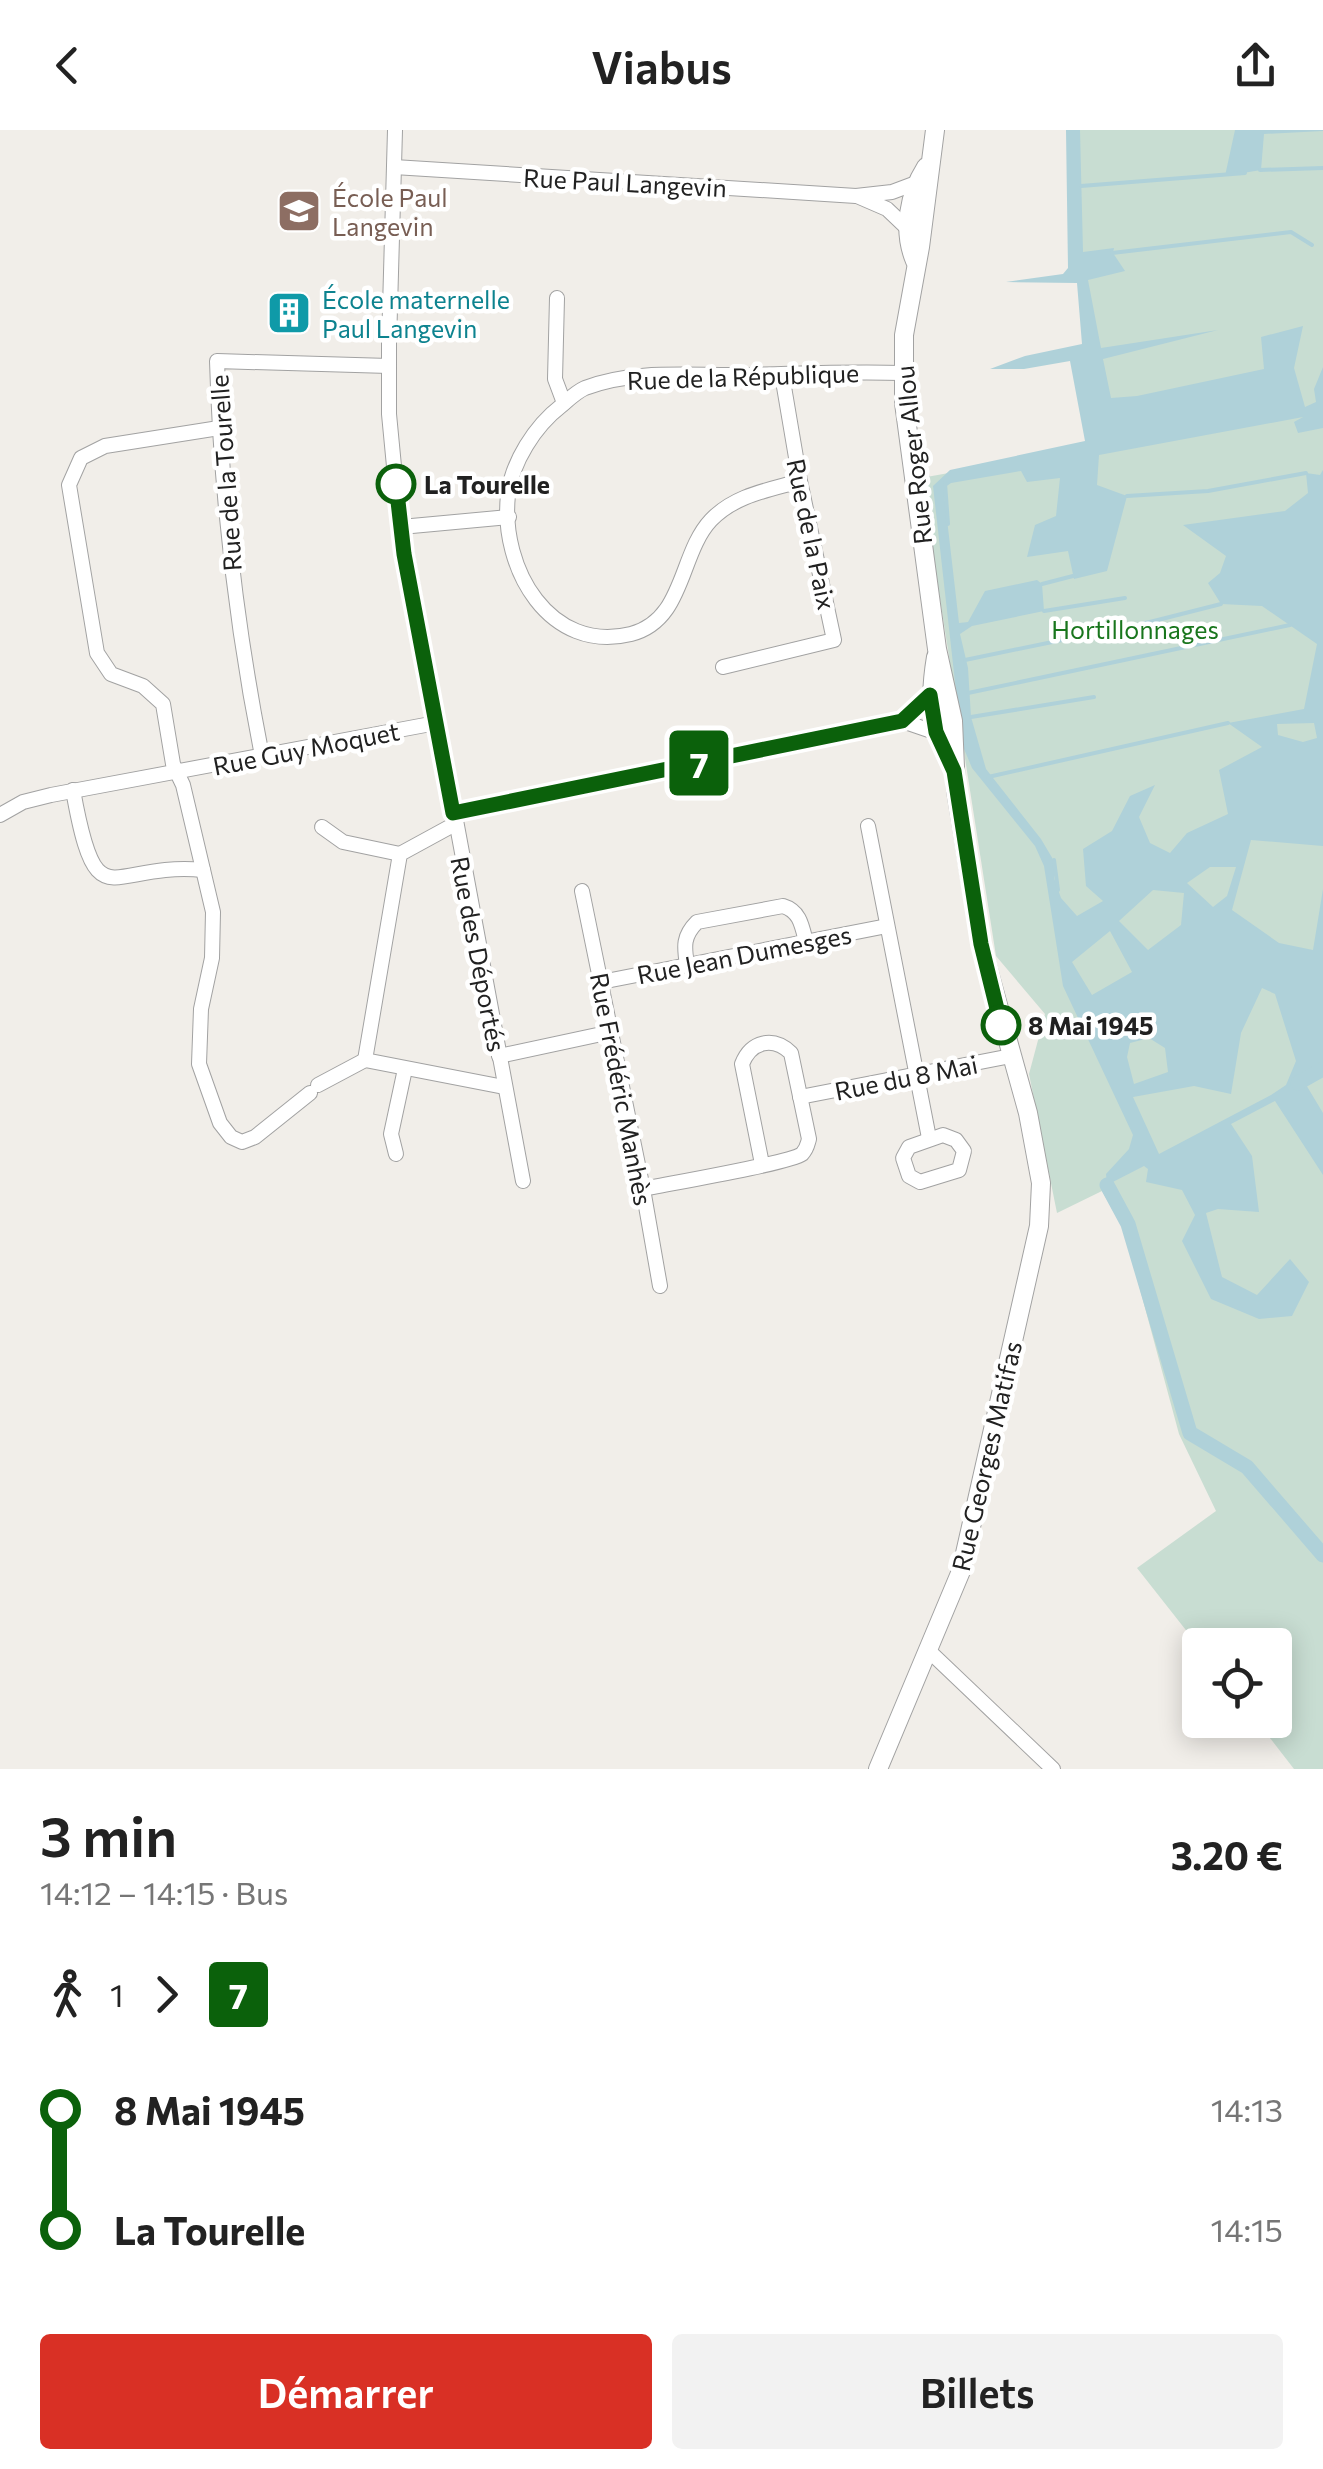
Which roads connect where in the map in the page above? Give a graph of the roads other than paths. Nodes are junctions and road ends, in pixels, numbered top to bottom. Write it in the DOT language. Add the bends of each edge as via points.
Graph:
graph roads {
  1 [pos="395,130"];
  2 [pos="934,130"];
  3 [pos="394,167"];
  4 [pos="922,188"];
  5 [pos="856,196"];
  6 [pos="908,229"];
  7 [pos="915,261"];
  8 [pos="558,298"];
  9 [pos="389,366"];
  10 [pos="782,374"];
  11 [pos="902,374"];
  12 [pos="564,403"];
  13 [pos="219,428"];
  14 [pos="800,481"];
  15 [pos="509,517"];
  16 [pos="400,527"];
  17 [pos="937,649"];
  18 [pos="724,668"];
  19 [pos="930,695"];
  20 [pos="951,712"];
  21 [pos="902,721"];
  22 [pos="436,723"];
  23 [pos="936,732"];
  24 [pos="262,756"];
  25 [pos="954,771"];
  26 [pos="175,772"];
  27 [pos="73,790"];
  28 [pos="0,815"];
  29 [pos="454,819"];
  30 [pos="868,826"];
  31 [pos="322,828"];
  32 [pos="400,854"];
  33 [pos="203,870"];
  34 [pos="582,891"];
  35 [pos="888,926"];
  36 [pos="806,942"];
  37 [pos="687,964"];
  38 [pos="600,982"];
  39 [pos="611,1032"];
  40 [pos="499,1056"];
  41 [pos="1011,1056"];
  42 [pos="365,1060"];
  43 [pos="405,1070"];
  44 [pos="916,1075"];
  45 [pos="504,1087"];
  46 [pos="800,1097"];
  47 [pos="930,1138"];
  48 [pos="396,1154"];
  49 [pos="762,1164"];
  50 [pos="523,1181"];
  51 [pos="644,1189"];
  52 [pos="1039,1226"];
  53 [pos="660,1286"];
  54 [pos="928,1650"];
  55 [pos="878,1769"];
  56 [pos="1053,1769"];
  1 -- 3 [label="street, Rue des Déportés"];
  2 -- 4 [label="street"];
  3 -- 5 [label="street, Rue Paul Langevin"];
  3 -- 9 [label="street, Rue des Déportés"];
  4 -- 5 [label="street"];
  4 -- 6 [label="street"];
  4 -- 7 [label="street, Rue Roger Allou"];
  5 -- 6 [label="street" via="886,209"];
  6 -- 7 [label="street"];
  7 -- 11 [label="street, Rue Roger Allou"];
  8 -- 12 [label="street" via="556,379"];
  9 -- 13 [label="street, Rue de la Tourelle" via="217,361"];
  9 -- 16 [label="street, Rue des Déportés"];
  10 -- 11 [label="street, Rue de la République"];
  10 -- 12 [label="street, Rue de la République" via="627,376 582,389"];
  10 -- 14 [label="street, Rue de la Paix"];
  11 -- 17 [label="street, Rue Roger Allou"];
  12 -- 15 [label="street, Rue de la République" via="522,451 508,494"];
  13 -- 24 [label="street, Rue de la Tourelle" via="232,580"];
  13 -- 26 [label="street" via="104,446 81,458 69,486 97,652 111,674 143,686 163,704"];
  14 -- 15 [label="street, Rue de la République" via="743,497 711,520 666,612 636,633 598,639 560,625 528,590"];
  14 -- 18 [label="street, Rue de la Paix" via="834,640"];
  15 -- 16 [label="street"];
  16 -- 22 [label="street, Rue des Déportés"];
  17 -- 19 [label="street, Rue Roger Allou"];
  17 -- 20 [label="street, Rue Roger Allou"];
  19 -- 20 [label="street"];
  19 -- 21 [label="street"];
  19 -- 23 [label="street, Rue Roger Allou"];
  20 -- 23 [label="street"];
  20 -- 25 [label="street, Rue Roger Allou"];
  21 -- 23 [label="street"];
  21 -- 29 [label="street"];
  22 -- 24 [label="street, Rue Guy Moquet"];
  22 -- 29 [label="street, Rue des Déportés"];
  23 -- 25 [label="street, Rue Roger Allou"];
  24 -- 26 [label="street, Rue Guy Moquet"];
  25 -- 41 [label="street, Rue Roger Allou" via="981,944"];
  26 -- 27 [label="street, Rue Guy Moquet"];
  26 -- 33 [label="street"];
  27 -- 28 [label="street, Rue Guy Moquet"];
  27 -- 33 [label="street" via="87,856 98,872 117,880"];
  29 -- 32 [label="street"];
  29 -- 40 [label="street, Rue des Déportés"];
  30 -- 35 [label="street"];
  31 -- 32 [label="street" via="342,842"];
  32 -- 42 [label="street"];
  33 -- 42 [label="street" via="213,912 199,1064 231,1136 242,1142 254,1137 314,1089"];
  34 -- 38 [label="street, Rue Frédéric Manhès"];
  35 -- 36 [label="street, Rue Jean Dumesges"];
  35 -- 44 [label="street"];
  36 -- 37 [label="street, Rue Jean Dumesges"];
  36 -- 37 [label="street" via="799,917 783,906 697,922 684,944"];
  37 -- 38 [label="street, Rue Jean Dumesges"];
  38 -- 39 [label="street, Rue Frédéric Manhès"];
  39 -- 40 [label="street"];
  39 -- 51 [label="street, Rue Frédéric Manhès"];
  40 -- 45 [label="street, Rue des Déportés"];
  41 -- 44 [label="street, Rue du 8 Mai"];
  41 -- 52 [label="street, Rue Roger Allou" via="1041,1183"];
  42 -- 43 [label="street"];
  43 -- 45 [label="street"];
  43 -- 48 [label="street" via="391,1134"];
  44 -- 46 [label="street, Rue du 8 Mai"];
  44 -- 47 [label="street"];
  45 -- 50 [label="street, Rue des Déportés"];
  46 -- 49 [label="street, Rue du 8 Mai" via="807,1146 798,1156"];
  46 -- 49 [label="street, Rue du 8 Mai" via="792,1053 776,1043 751,1049 742,1064"];
  49 -- 51 [label="street, Rue du 8 Mai"];
  51 -- 53 [label="street, Rue Frédéric Manhès"];
  52 -- 54 [label="street, Rue Georges Matifas" via="961,1571"];
  54 -- 55 [label="street, Rue Georges Matifas"];
  54 -- 56 [label="street"];
}
